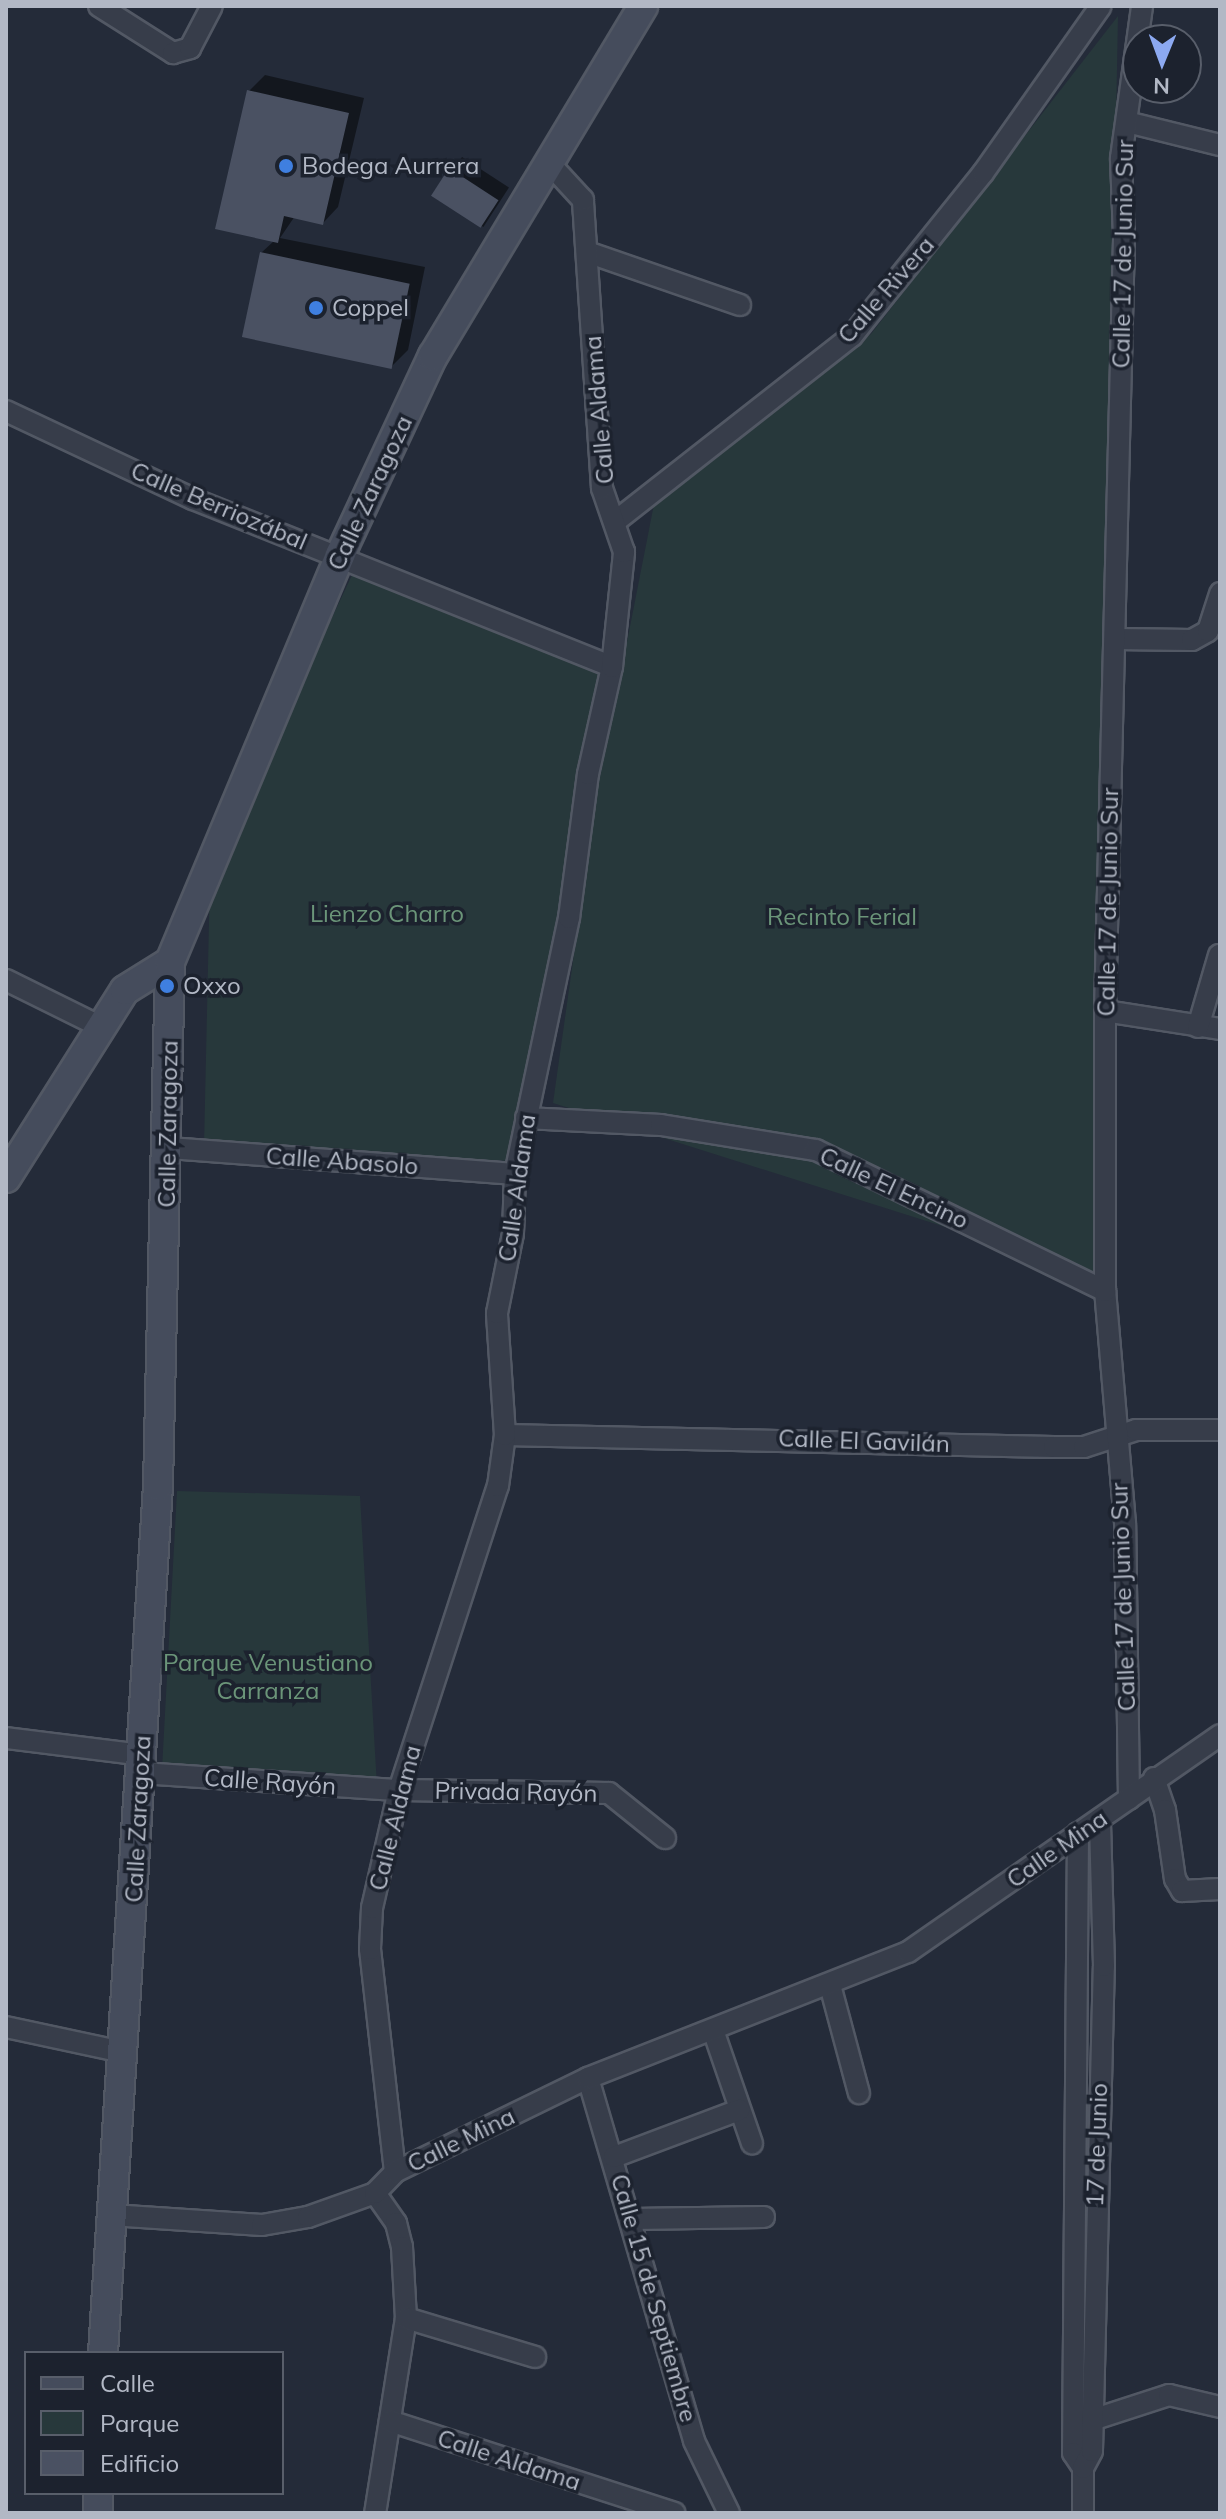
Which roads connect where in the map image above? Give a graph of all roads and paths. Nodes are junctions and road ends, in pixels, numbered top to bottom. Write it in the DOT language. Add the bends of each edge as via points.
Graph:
graph roads {
  1 [pos="99,6"];
  2 [pos="212,6"];
  3 [pos="643,6"];
  4 [pos="1101,6"];
  5 [pos="1142,6"];
  6 [pos="1127,122"];
  7 [pos="1220,145"];
  8 [pos="548,162"];
  9 [pos="587,252"];
  10 [pos="740,305"];
  11 [pos="6,411"];
  12 [pos="616,521"];
  13 [pos="340,555"];
  14 [pos="1220,593"];
  15 [pos="1115,639"];
  16 [pos="612,667"];
  17 [pos="1219,955"];
  18 [pos="170,962"];
  19 [pos="6,980"];
  20 [pos="1105,1011"];
  21 [pos="101,1027"];
  22 [pos="1198,1027"];
  23 [pos="1220,1029"];
  24 [pos="526,1118"];
  25 [pos="169,1148"];
  26 [pos="515,1174"];
  27 [pos="6,1178"];
  28 [pos="1105,1291"];
  29 [pos="1220,1430"];
  30 [pos="505,1435"];
  31 [pos="1114,1437"];
  32 [pos="1220,1735"];
  33 [pos="6,1738"];
  34 [pos="141,1764"];
  35 [pos="1154,1778"];
  36 [pos="399,1790"];
  37 [pos="1129,1799"];
  38 [pos="1100,1819"];
  39 [pos="1078,1833"];
  40 [pos="665,1838"];
  41 [pos="1220,1889"];
  42 [pos="1080,1966"];
  43 [pos="1104,1966"];
  44 [pos="830,1985"];
  45 [pos="6,2027"];
  46 [pos="713,2030"];
  47 [pos="123,2052"];
  48 [pos="588,2078"];
  49 [pos="859,2093"];
  50 [pos="739,2110"];
  51 [pos="1087,2134"];
  52 [pos="752,2143"];
  53 [pos="614,2157"];
  54 [pos="395,2172"];
  55 [pos="375,2193"];
  56 [pos="111,2215"];
  57 [pos="764,2217"];
  58 [pos="633,2219"];
  59 [pos="406,2318"];
  60 [pos="103,2351"];
  61 [pos="535,2357"];
  62 [pos="1220,2407"];
  63 [pos="1092,2420"];
  64 [pos="390,2421"];
  65 [pos="1083,2468"];
  66 [pos="375,2513"];
  67 [pos="674,2513"];
  68 [pos="729,2513"];
  69 [pos="1083,2513"];
  1 -- 2 [label="street" via="173,53 190,48"];
  3 -- 8 [label="main road, Calle Zaragoza"];
  4 -- 12 [label="street, Calle Rivera" via="983,173 852,336"];
  5 -- 6 [label="street, Calle 17 de Junio Sur"];
  6 -- 7 [label="street"];
  6 -- 15 [label="street, Calle 17 de Junio Sur" via="1121,158"];
  8 -- 9 [label="street, Calle Aldama" via="583,200"];
  8 -- 13 [label="main road, Calle Zaragoza" via="433,356"];
  9 -- 10 [label="street"];
  9 -- 12 [label="street, Calle Aldama" via="602,488"];
  11 -- 13 [label="street, Calle Berriozábal" via="193,499"];
  12 -- 16 [label="street, Calle Aldama" via="624,552"];
  13 -- 16 [label="street, Calle Berriozábal"];
  13 -- 18 [label="main road, Calle Zaragoza"];
  14 -- 15 [label="street" via="1208,631 1192,640"];
  15 -- 20 [label="street, Calle 17 de Junio Sur"];
  16 -- 24 [label="street, Calle Aldama" via="588,774 569,918"];
  17 -- 22 [label="street"];
  18 -- 21 [label="main road" via="125,990"];
  18 -- 25 [label="main road, Calle Zaragoza"];
  19 -- 21 [label="street"];
  20 -- 22 [label="street"];
  20 -- 28 [label="street, Calle 17 de Junio Sur"];
  21 -- 27 [label="main road"];
  22 -- 23 [label="street"];
  24 -- 26 [label="street, Calle Aldama"];
  24 -- 28 [label="street, Calle El Encino" via="661,1125 816,1150"];
  25 -- 26 [label="street, Calle Abasolo"];
  25 -- 34 [label="main road, Calle Zaragoza" via="158,1486"];
  26 -- 30 [label="street, Calle Aldama" via="513,1234 497,1313"];
  28 -- 31 [label="street, Calle 17 de Junio Sur"];
  29 -- 31 [label="street, Calle El Gavilán" via="1136,1430"];
  30 -- 31 [label="street, Calle El Gavilán" via="1054,1447 1084,1447"];
  30 -- 36 [label="street, Calle Aldama" via="498,1486"];
  31 -- 37 [label="street, Calle 17 de Junio Sur" via="1125,1523"];
  32 -- 35 [label="street, Calle Mina"];
  33 -- 34 [label="street, Calle Rayón"];
  34 -- 36 [label="street, Calle Rayón"];
  34 -- 47 [label="main road, Calle Zaragoza"];
  35 -- 37 [label="street, Calle Mina"];
  35 -- 41 [label="street" via="1182,1891"];
  36 -- 40 [label="street, Privada Rayón" via="609,1793"];
  36 -- 54 [label="street, Calle Aldama" via="372,1908 370,1949"];
  37 -- 38 [label="street, Calle Mina"];
  38 -- 39 [label="street, Calle Mina"];
  38 -- 43 [label="street, 17 de Junio"];
  39 -- 42 [label="street, 17 de Junio"];
  39 -- 44 [label="street, Calle Mina" via="908,1952"];
  42 -- 43 [label="street"];
  42 -- 51 [label="street, 17 de Junio"];
  43 -- 51 [label="street, 17 de Junio"];
  44 -- 46 [label="street, Calle Mina"];
  44 -- 49 [label="street"];
  45 -- 47 [label="street"];
  46 -- 48 [label="street, Calle Mina"];
  46 -- 50 [label="street"];
  47 -- 56 [label="main road, Calle Zaragoza"];
  48 -- 53 [label="street, Calle 15 de Septiembre"];
  48 -- 54 [label="street, Calle Mina"];
  50 -- 52 [label="street"];
  50 -- 53 [label="street"];
  51 -- 63 [label="street, 17 de Junio"];
  51 -- 65 [label="street, 17 de Junio" via="1073,2453"];
  53 -- 58 [label="street, Calle 15 de Septiembre"];
  54 -- 55 [label="street, Calle Mina"];
  55 -- 56 [label="street, Calle Mina" via="308,2217 262,2225"];
  55 -- 59 [label="street" via="396,2223 402,2247"];
  56 -- 60 [label="main road, Calle Zaragoza"];
  57 -- 58 [label="street"];
  58 -- 68 [label="street, Calle 15 de Septiembre" via="694,2441"];
  59 -- 61 [label="street"];
  59 -- 64 [label="street"];
  62 -- 63 [label="street" via="1169,2395"];
  63 -- 65 [label="street, 17 de Junio" via="1092,2451"];
  64 -- 66 [label="street"];
  64 -- 67 [label="street, Calle Aldama"];
  65 -- 69 [label="street, 17 de Junio"];
}
